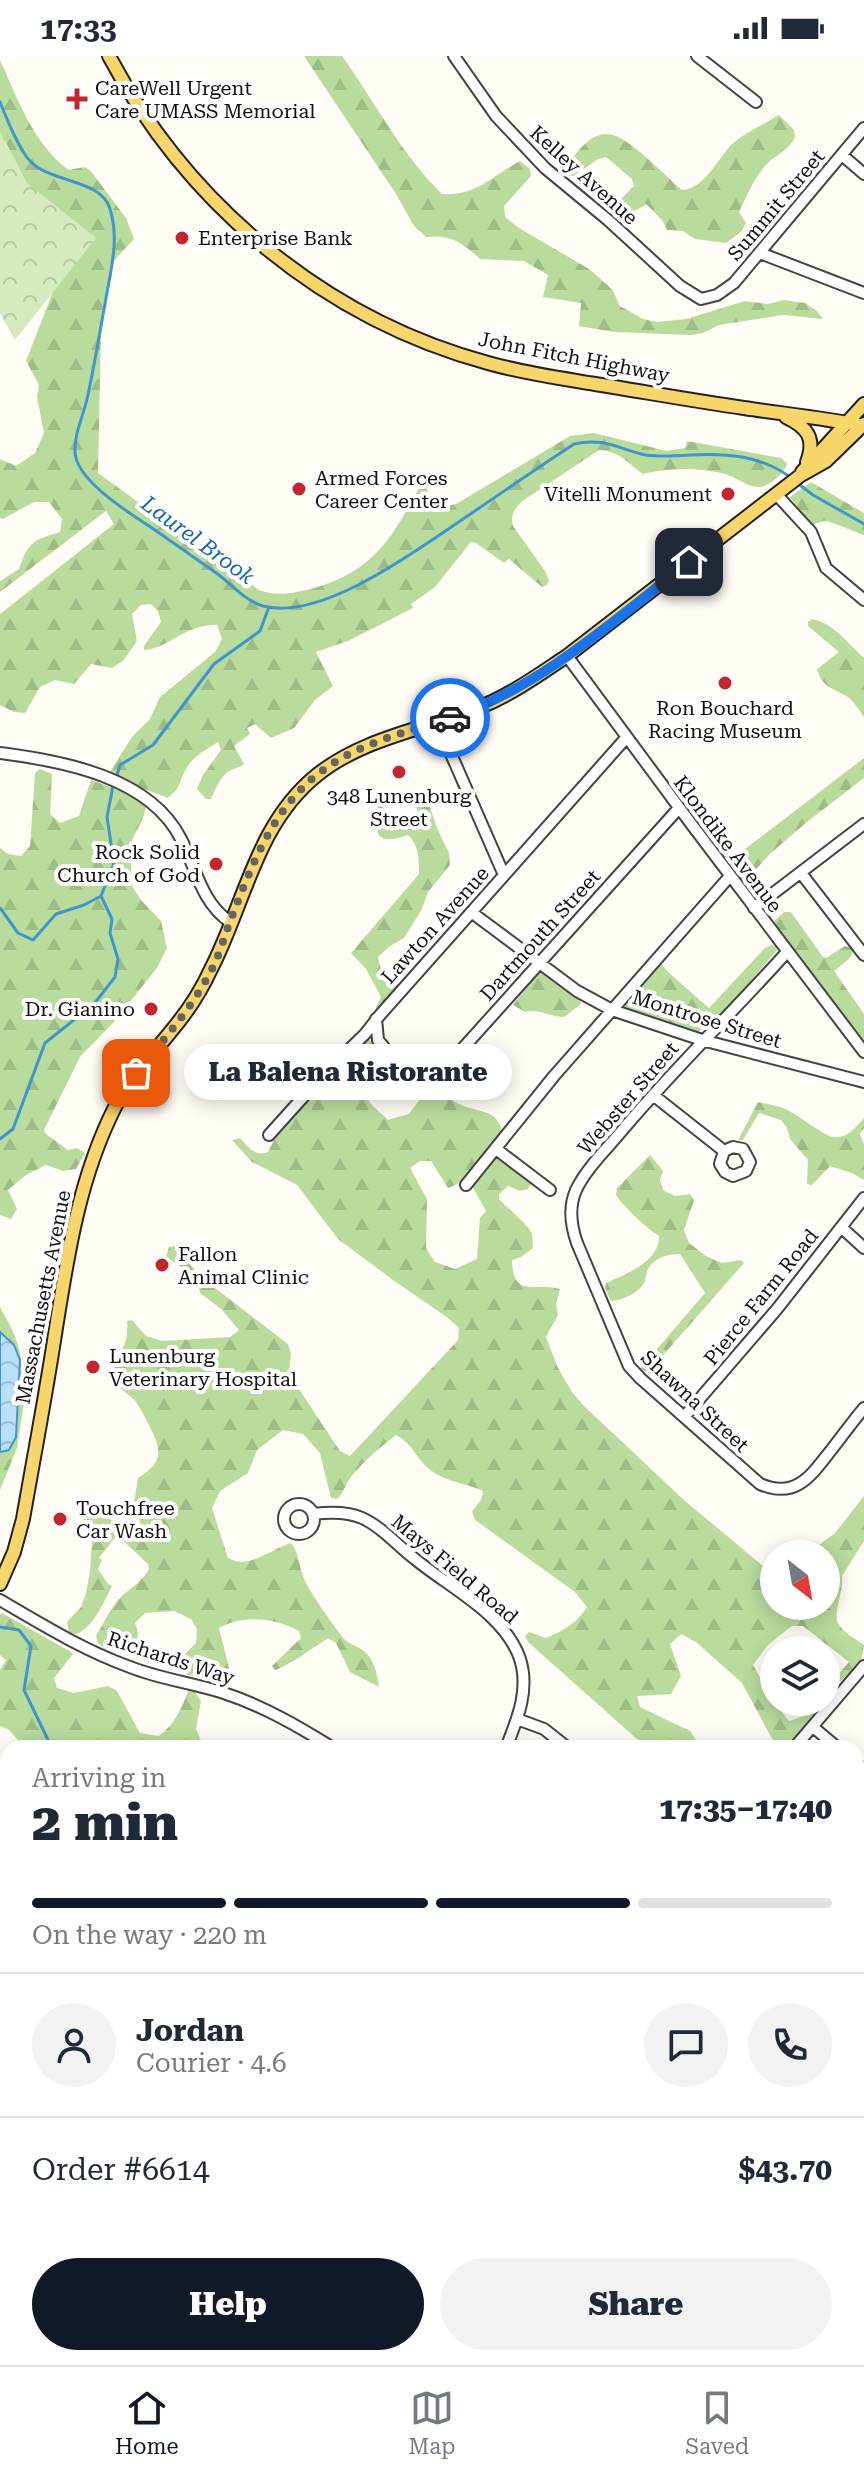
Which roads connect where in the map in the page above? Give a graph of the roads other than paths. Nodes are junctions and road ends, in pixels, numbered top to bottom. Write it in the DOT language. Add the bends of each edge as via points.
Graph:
graph roads {
  1 [pos="109,56"];
  2 [pos="454,56"];
  3 [pos="697,56"];
  4 [pos="756,102"];
  5 [pos="864,128"];
  6 [pos="842,155"];
  7 [pos="864,174"];
  8 [pos="760,253"];
  9 [pos="864,293"];
  10 [pos="710,298"];
  11 [pos="864,404"];
  12 [pos="776,412"];
  13 [pos="846,423"];
  14 [pos="864,426"];
  15 [pos="803,470"];
  16 [pos="780,491"];
  17 [pos="864,600"];
  18 [pos="567,656"];
  19 [pos="437,722"];
  20 [pos="626,738"];
  21 [pos="0,753"];
  22 [pos="679,808"];
  23 [pos="864,824"];
  24 [pos="801,873"];
  25 [pos="504,875"];
  26 [pos="730,876"];
  27 [pos="754,908"];
  28 [pos="471,912"];
  29 [pos="230,922"];
  30 [pos="787,952"];
  31 [pos="864,955"];
  32 [pos="539,963"];
  33 [pos="612,1010"];
  34 [pos="376,1019"];
  35 [pos="702,1040"];
  36 [pos="864,1052"];
  37 [pos="862,1081"];
  38 [pos="653,1095"];
  39 [pos="269,1135"];
  40 [pos="496,1149"];
  41 [pos="724,1151"];
  42 [pos="466,1185"];
  43 [pos="550,1190"];
  44 [pos="864,1198"];
  45 [pos="572,1204"];
  46 [pos="841,1227"];
  47 [pos="864,1248"];
  48 [pos="864,1408"];
  49 [pos="684,1417"];
  50 [pos="313,1514"];
  51 [pos="0,1584"];
  52 [pos="0,1600"];
  53 [pos="864,1666"];
  54 [pos="517,1719"];
  55 [pos="813,1727"];
  56 [pos="320,1740"];
  57 [pos="509,1740"];
  58 [pos="558,1740"];
  59 [pos="801,1740"];
  60 [pos="828,1740"];
  1 -- 12 [label="main road, John Fitch Highway" via="161,140 209,196 279,259 357,310 437,347 488,363"];
  2 -- 10 [label="street, Kelley Avenue" via="502,125 545,168 680,286"];
  3 -- 4 [label="street"];
  5 -- 6 [label="street, Summit Street"];
  6 -- 7 [label="street"];
  6 -- 8 [label="street, Summit Street"];
  8 -- 9 [label="street"];
  8 -- 10 [label="street, Summit Street" via="729,287"];
  11 -- 13 [label="main road"];
  12 -- 13 [label="main road, John Fitch Highway"];
  12 -- 15 [label="main road" via="807,434 810,451"];
  13 -- 14 [label="main road, John Fitch Highway"];
  13 -- 15 [label="main road"];
  14 -- 15 [label="main road" via="826,461"];
  15 -- 16 [label="main road, Massachusetts Avenue"];
  16 -- 17 [label="street" via="811,532 826,568"];
  16 -- 18 [label="main road, Massachusetts Avenue"];
  18 -- 19 [label="main road, Massachusetts Avenue" via="499,699"];
  18 -- 20 [label="street, Klondike Avenue"];
  19 -- 25 [label="street"];
  19 -- 29 [label="main road, Massachusetts Avenue" via="369,745 328,766 298,792 275,822"];
  20 -- 22 [label="street, Klondike Avenue"];
  20 -- 25 [label="street, Lawton Avenue"];
  21 -- 29 [label="street" via="76,768 143,795 164,812 207,899"];
  22 -- 26 [label="street, Klondike Avenue"];
  22 -- 32 [label="street, Dartmouth Street"];
  23 -- 24 [label="street"];
  24 -- 27 [label="street"];
  24 -- 31 [label="street"];
  25 -- 28 [label="street, Lawton Avenue"];
  26 -- 27 [label="street, Klondike Avenue"];
  26 -- 33 [label="street"];
  27 -- 30 [label="street, Klondike Avenue"];
  28 -- 32 [label="street, Montrose Street"];
  28 -- 34 [label="street, Lawton Avenue"];
  29 -- 51 [label="main road, Massachusetts Avenue" via="195,999 115,1107 84,1184 23,1519"];
  30 -- 35 [label="street, Webster Street"];
  30 -- 36 [label="street, Klondike Avenue"];
  32 -- 33 [label="street, Montrose Street"];
  32 -- 34 [label="street, Dartmouth Street" via="428,1087 378,1040"];
  33 -- 35 [label="street, Montrose Street"];
  33 -- 40 [label="street"];
  34 -- 39 [label="street, Lawton Avenue"];
  35 -- 37 [label="street, Montrose Street"];
  35 -- 38 [label="street, Webster Street"];
  38 -- 41 [label="street"];
  38 -- 45 [label="street, Webster Street" via="588,1171"];
  40 -- 42 [label="street"];
  40 -- 43 [label="street"];
  44 -- 46 [label="street, Pierce Farm Road"];
  45 -- 49 [label="street, Shawna Street" via="577,1243 626,1361"];
  46 -- 47 [label="street"];
  46 -- 49 [label="street, Pierce Farm Road"];
  48 -- 49 [label="street, Shawna Street" via="807,1479 781,1490 754,1479"];
  50 -- 54 [label="street, Mays Field Road" via="345,1513 365,1519 493,1620 512,1641 521,1663 524,1688"];
  52 -- 56 [label="street, Richards Way" via="88,1651 244,1701"];
  53 -- 55 [label="street"];
  54 -- 57 [label="street, Mays Field Road"];
  54 -- 58 [label="street"];
  55 -- 59 [label="street"];
  55 -- 60 [label="street"];
}
